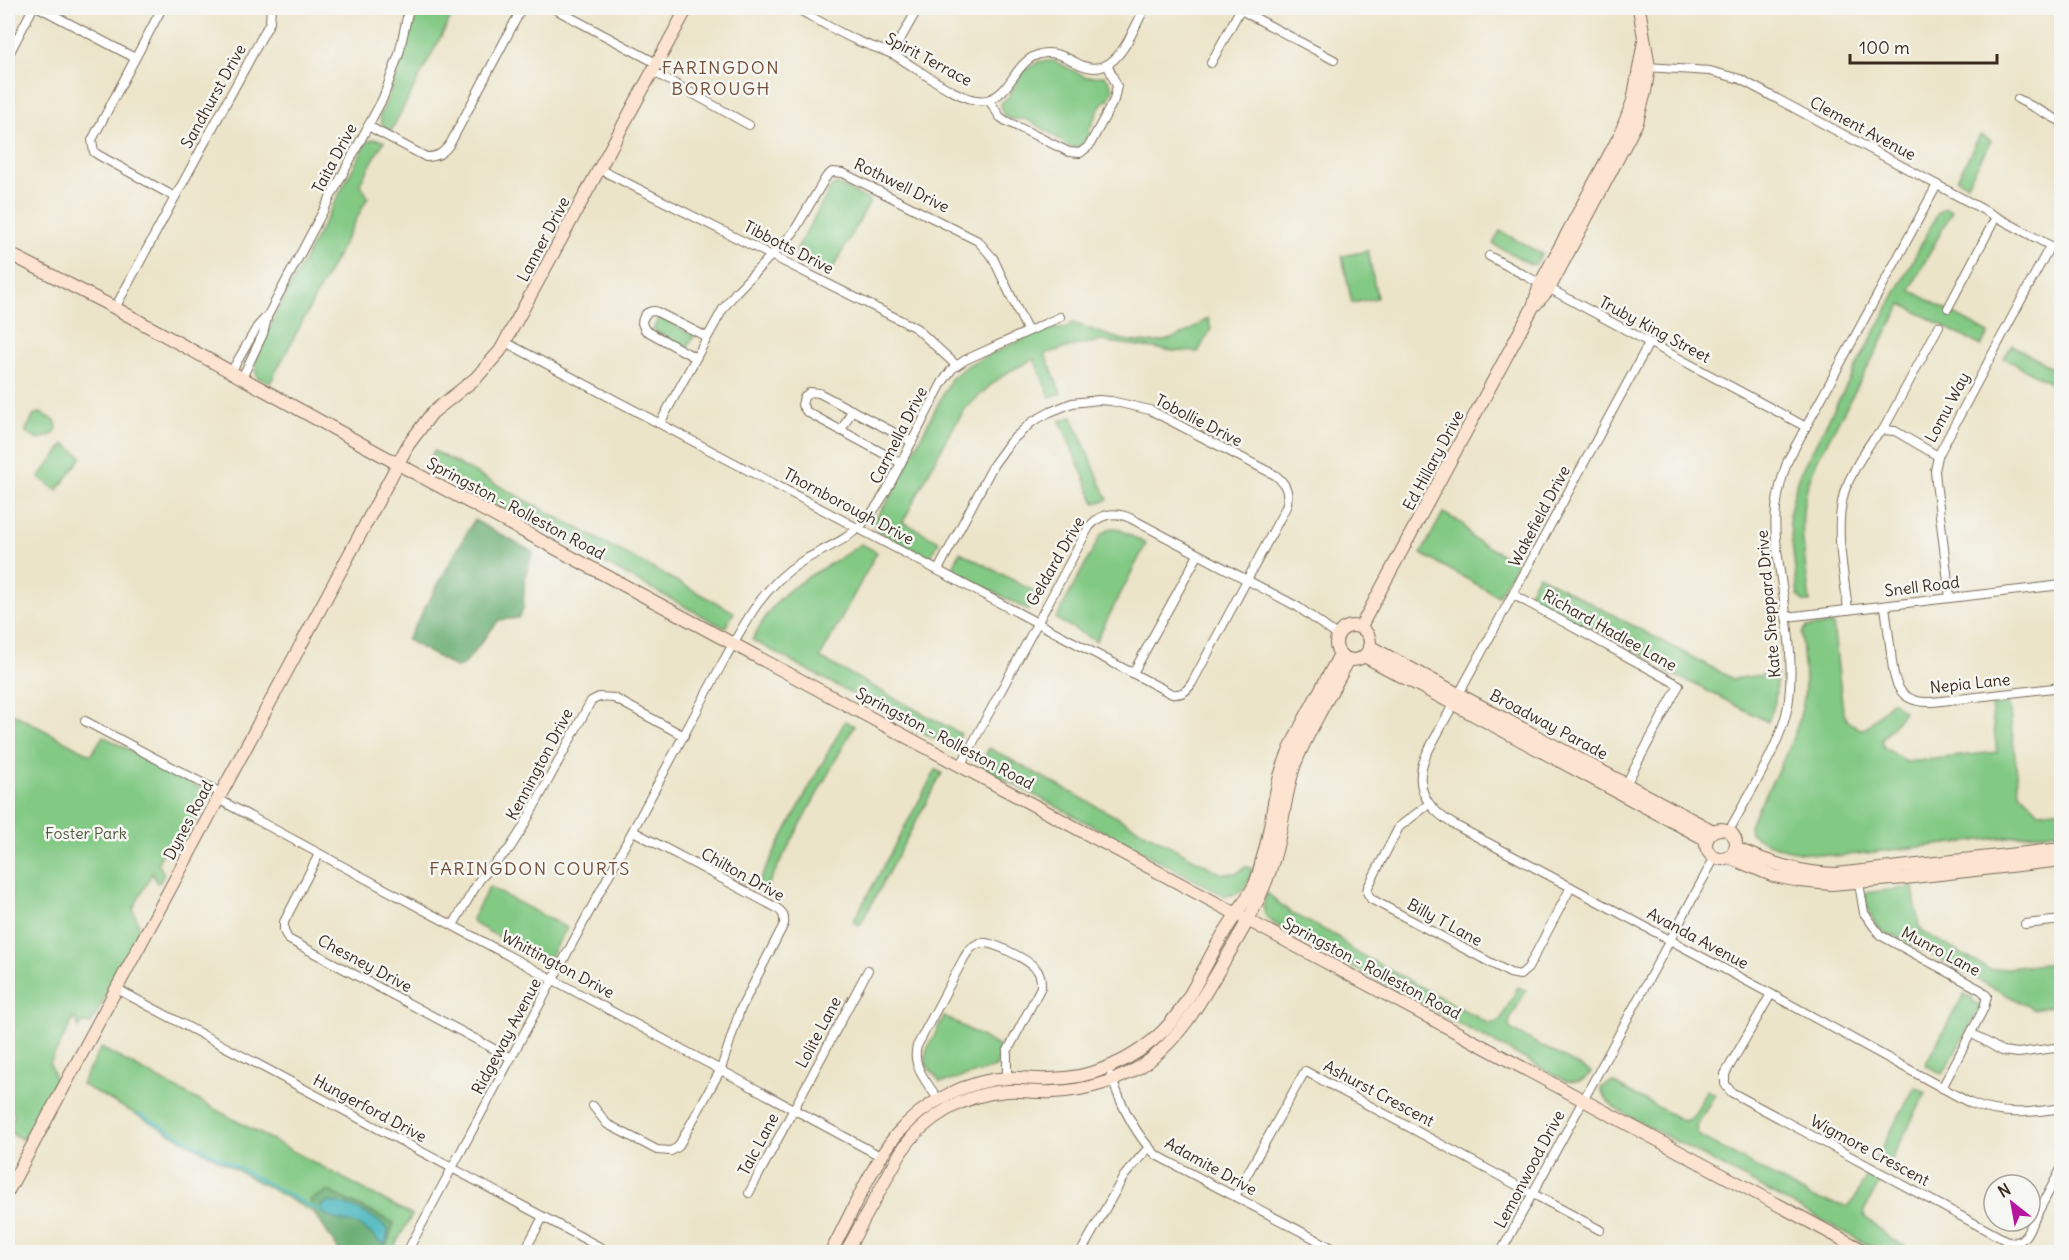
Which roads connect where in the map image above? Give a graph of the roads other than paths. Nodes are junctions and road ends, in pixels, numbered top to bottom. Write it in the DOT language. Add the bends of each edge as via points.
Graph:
graph roads {
  1 [pos="33,8"];
  2 [pos="162,8"];
  3 [pos="271,8"];
  4 [pos="409,8"];
  5 [pos="522,8"];
  6 [pos="553,8"];
  7 [pos="687,8"];
  8 [pos="796,8"];
  9 [pos="918,8"];
  10 [pos="1145,8"];
  11 [pos="1239,8"];
  12 [pos="1639,8"];
  13 [pos="46,9"];
  14 [pos="892,54"];
  15 [pos="8,56"];
  16 [pos="135,57"];
  17 [pos="1334,60"];
  18 [pos="1211,63"];
  19 [pos="1108,66"];
  20 [pos="1644,66"];
  21 [pos="654,67"];
  22 [pos="2018,99"];
  23 [pos="989,100"];
  24 [pos="2061,122"];
  25 [pos="749,125"];
  26 [pos="368,126"];
  27 [pos="599,169"];
  28 [pos="1937,184"];
  29 [pos="174,197"];
  30 [pos="1996,217"];
  31 [pos="2050,246"];
  32 [pos="2061,252"];
  33 [pos="8,253"];
  34 [pos="772,256"];
  35 [pos="1489,256"];
  36 [pos="1545,286"];
  37 [pos="115,308"];
  38 [pos="1948,308"];
  39 [pos="1060,317"];
  40 [pos="1939,326"];
  41 [pos="1028,330"];
  42 [pos="707,337"];
  43 [pos="506,342"];
  44 [pos="1649,342"];
  45 [pos="696,358"];
  46 [pos="956,365"];
  47 [pos="236,375"];
  48 [pos="852,410"];
  49 [pos="660,423"];
  50 [pos="1806,427"];
  51 [pos="1883,430"];
  52 [pos="841,431"];
  53 [pos="912,442"];
  54 [pos="1938,456"];
  55 [pos="901,463"];
  56 [pos="398,464"];
  57 [pos="859,528"];
  58 [pos="1198,555"];
  59 [pos="938,570"];
  60 [pos="1247,581"];
  61 [pos="2061,585"];
  62 [pos="1514,595"];
  63 [pos="1950,598"];
  64 [pos="1885,606"];
  65 [pos="1848,610"];
  66 [pos="1786,617"];
  67 [pos="1038,623"];
  68 [pos="1360,628"];
  69 [pos="1338,636"];
  70 [pos="734,643"];
  71 [pos="1367,651"];
  72 [pos="1345,657"];
  73 [pos="1133,673"];
  74 [pos="2061,687"];
  75 [pos="1178,695"];
  76 [pos="1457,699"];
  77 [pos="85,721"];
  78 [pos="684,736"];
  79 [pos="961,765"];
  80 [pos="1624,789"];
  81 [pos="220,796"];
  82 [pos="1430,804"];
  83 [pos="633,831"];
  84 [pos="1729,831"];
  85 [pos="1710,836"];
  86 [pos="2061,849"];
  87 [pos="1732,852"];
  88 [pos="319,854"];
  89 [pos="1715,856"];
  90 [pos="2061,860"];
  91 [pos="1858,878"];
  92 [pos="1571,887"];
  93 [pos="1235,914"];
  94 [pos="2061,920"];
  95 [pos="1248,921"];
  96 [pos="2025,924"];
  97 [pos="453,925"];
  98 [pos="1669,941"];
  99 [pos="868,970"];
  100 [pos="553,980"];
  101 [pos="117,989"];
  102 [pos="1771,994"];
  103 [pos="1971,1033"];
  104 [pos="2061,1047"];
  105 [pos="511,1058"];
  106 [pos="1108,1067"];
  107 [pos="721,1070"];
  108 [pos="1006,1078"];
  109 [pos="1113,1080"];
  110 [pos="1942,1088"];
  111 [pos="939,1100"];
  112 [pos="1584,1101"];
  113 [pos="593,1106"];
  114 [pos="2061,1108"];
  115 [pos="794,1109"];
  116 [pos="1149,1147"];
  117 [pos="882,1157"];
  118 [pos="2061,1167"];
  119 [pos="452,1169"];
  120 [pos="8,1191"];
  121 [pos="749,1193"];
  122 [pos="1533,1194"];
  123 [pos="1235,1196"];
  124 [pos="543,1217"];
  125 [pos="1600,1230"];
  126 [pos="407,1252"];
  127 [pos="524,1252"];
  128 [pos="609,1252"];
  129 [pos="831,1252"];
  130 [pos="846,1252"];
  131 [pos="1081,1252"];
  132 [pos="1340,1252"];
  133 [pos="1501,1252"];
  134 [pos="1866,1252"];
  1 -- 15 [label="street"];
  2 -- 16 [label="street"];
  3 -- 29 [label="street, Sandhurst Drive" via="270,22"];
  4 -- 26 [label="street, Taita Drive" via="394,70"];
  5 -- 26 [label="street" via="443,153 426,157"];
  6 -- 21 [label="street"];
  7 -- 21 [label="street, Lanner Drive"];
  8 -- 14 [label="street, Spirit Terrace"];
  9 -- 14 [label="street"];
  10 -- 19 [label="street" via="1120,53"];
  11 -- 17 [label="street"];
  11 -- 18 [label="street"];
  12 -- 20 [label="street, Ed Hillary Drive"];
  13 -- 16 [label="street"];
  14 -- 23 [label="street, Spirit Terrace" via="928,78 968,97"];
  16 -- 29 [label="street" via="92,146 100,156"];
  19 -- 23 [label="street, Spirit Terrace" via="1090,69 1063,56 1042,53 1021,65 1001,93"];
  19 -- 23 [label="street" via="1117,86 1114,100 1089,146 1080,153 1069,152 1006,121"];
  20 -- 28 [label="street, Clement Avenue" via="1710,71 1740,79"];
  20 -- 36 [label="street, Ed Hillary Drive" via="1620,135"];
  21 -- 25 [label="street"];
  21 -- 27 [label="street, Lanner Drive"];
  22 -- 24 [label="street"];
  26 -- 47 [label="street, Taita Drive" via="268,315 257,327"];
  27 -- 34 [label="street, Tibbotts Drive"];
  27 -- 43 [label="street, Lanner Drive"];
  28 -- 30 [label="street, Clement Avenue"];
  28 -- 50 [label="street, Kate Sheppard Drive"];
  29 -- 37 [label="street, Sandhurst Drive"];
  30 -- 31 [label="street, Clement Avenue"];
  30 -- 38 [label="street"];
  31 -- 32 [label="street, Clement Avenue"];
  31 -- 54 [label="street, Lomu Way"];
  33 -- 37 [label="street, Springston - Rolleston Road"];
  34 -- 41 [label="street, Rothwell Drive" via="800,224 826,177 840,171 983,245"];
  34 -- 42 [label="street, Rothwell Drive" via="729,300"];
  34 -- 46 [label="street, Tibbotts Drive" via="916,328"];
  35 -- 36 [label="street, Truby King Street"];
  36 -- 44 [label="street, Truby King Street"];
  36 -- 68 [label="street, Ed Hillary Drive"];
  37 -- 47 [label="street, Springston - Rolleston Road"];
  39 -- 41 [label="street, Carmella Drive"];
  40 -- 51 [label="street"];
  41 -- 46 [label="street, Carmella Drive"];
  42 -- 45 [label="street, Rothwell Drive"];
  42 -- 45 [label="street" via="655,311 644,316 645,330"];
  43 -- 49 [label="street, Thornborough Drive"];
  43 -- 56 [label="street, Lanner Drive" via="485,370 432,413"];
  44 -- 50 [label="street, Truby King Street"];
  44 -- 62 [label="street, Wakefield Drive"];
  45 -- 49 [label="street, Rothwell Drive"];
  46 -- 53 [label="street, Carmella Drive" via="942,383"];
  47 -- 56 [label="street, Springston - Rolleston Road"];
  48 -- 52 [label="street"];
  48 -- 52 [label="street" via="819,393 810,392 804,397 802,405 807,412"];
  48 -- 53 [label="street"];
  49 -- 57 [label="street, Thornborough Drive"];
  50 -- 66 [label="street, Kate Sheppard Drive" via="1784,472 1776,509"];
  51 -- 54 [label="street" via="1895,431"];
  51 -- 65 [label="street" via="1872,438 1851,477 1841,510"];
  52 -- 55 [label="street"];
  53 -- 55 [label="street, Carmella Drive"];
  54 -- 63 [label="street, Lomu Way" via="1935,471"];
  55 -- 57 [label="street, Carmella Drive" via="882,499"];
  56 -- 70 [label="street, Springston - Rolleston Road"];
  56 -- 81 [label="street, Dynes Road"];
  57 -- 59 [label="street, Thornborough Drive"];
  57 -- 70 [label="street, Carmella Drive" via="838,544 801,562 772,586 748,616"];
  58 -- 60 [label="street, Geldard Drive"];
  58 -- 67 [label="street, Geldard Drive" via="1124,516 1113,513 1100,517 1089,527"];
  58 -- 73 [label="street"];
  59 -- 60 [label="street, Tobollie Drive" via="994,464 1010,442 1050,412 1072,403 1099,400 1137,405 1161,415 1281,479 1287,493 1286,507"];
  59 -- 67 [label="street, Thornborough Drive"];
  60 -- 69 [label="street, Geldard Drive" via="1298,607"];
  60 -- 75 [label="street, Tobollie Drive" via="1188,690"];
  61 -- 63 [label="street, Snell Road"];
  62 -- 76 [label="street, Wakefield Drive"];
  62 -- 80 [label="street, Richard Hadlee Lane" via="1679,685"];
  63 -- 64 [label="street, Snell Road"];
  64 -- 65 [label="street, Snell Road"];
  64 -- 74 [label="street, Nepia Lane" via="1895,682 1910,699 1933,702"];
  65 -- 66 [label="street, Snell Road"];
  66 -- 84 [label="street, Kate Sheppard Drive" via="1791,660 1786,715"];
  67 -- 73 [label="street, Thornborough Drive"];
  67 -- 79 [label="street, Geldard Drive"];
  68 -- 69 [label="street" via="1350,627"];
  68 -- 71 [label="street" via="1368,636"];
  69 -- 72 [label="street" via="1336,645"];
  70 -- 78 [label="street, Ridgeway Avenue"];
  70 -- 79 [label="street, Springston - Rolleston Road"];
  71 -- 72 [label="street" via="1360,658"];
  71 -- 76 [label="street, Broadway Parade"];
  72 -- 93 [label="street" via="1288,753 1255,884"];
  72 -- 95 [label="street" via="1295,765 1273,861"];
  73 -- 75 [label="street, Thornborough Drive"];
  76 -- 80 [label="street, Broadway Parade"];
  76 -- 82 [label="street" via="1421,771 1421,789"];
  77 -- 81 [label="street, Whittington Drive"];
  78 -- 83 [label="street, Ridgeway Avenue"];
  78 -- 97 [label="street, Kennington Drive" via="614,698 605,696 591,701 522,829 510,848 480,879"];
  79 -- 93 [label="street, Springston - Rolleston Road"];
  80 -- 85 [label="street, Broadway Parade"];
  81 -- 88 [label="street, Whittington Drive"];
  81 -- 101 [label="street, Dynes Road"];
  82 -- 92 [label="street, Avanda Avenue" via="1442,818"];
  82 -- 92 [label="street, Billy T Lane" via="1399,827 1368,887 1371,899 1520,975 1528,968"];
  83 -- 100 [label="street, Ridgeway Avenue"];
  83 -- 107 [label="street, Chilton Drive" via="781,910 784,916 780,934 740,1010"];
  84 -- 85 [label="street" via="1721,829"];
  84 -- 87 [label="street" via="1734,836"];
  85 -- 89 [label="street" via="1708,850"];
  86 -- 91 [label="street"];
  87 -- 89 [label="street" via="1721,858"];
  87 -- 91 [label="street" via="1795,869"];
  88 -- 97 [label="street, Whittington Drive"];
  88 -- 105 [label="street, Chesney Drive" via="284,922 288,939"];
  89 -- 98 [label="street"];
  90 -- 91 [label="street"];
  91 -- 103 [label="street, Munro Lane" via="1864,912 1880,935 1985,993 1984,1008"];
  92 -- 98 [label="street, Avanda Avenue"];
  93 -- 95 [label="street, Springston - Rolleston Road"];
  93 -- 106 [label="street" via="1164,1031 1142,1050"];
  94 -- 96 [label="street"];
  95 -- 109 [label="street" via="1193,1015 1174,1039 1148,1062"];
  95 -- 112 [label="street, Springston - Rolleston Road"];
  97 -- 100 [label="street, Whittington Drive"];
  98 -- 102 [label="street, Avanda Avenue"];
  98 -- 112 [label="street"];
  99 -- 115 [label="street, Lolite Lane"];
  100 -- 105 [label="street, Ridgeway Avenue"];
  100 -- 107 [label="street, Whittington Drive"];
  101 -- 119 [label="street, Hungerford Drive"];
  101 -- 120 [label="street, Dynes Road"];
  102 -- 110 [label="street, Avanda Avenue"];
  102 -- 118 [label="street, Wigmore Crescent" via="1725,1074 1725,1084 1731,1092 2007,1241 2019,1242 2026,1235"];
  103 -- 104 [label="street" via="2002,1051 2018,1053"];
  103 -- 110 [label="street, Munro Lane"];
  105 -- 119 [label="street, Ridgeway Avenue"];
  106 -- 108 [label="street" via="1073,1077"];
  106 -- 109 [label="street, Adamite Drive"];
  107 -- 113 [label="street" via="678,1147 670,1150 657,1150 607,1124"];
  107 -- 115 [label="street, Whittington Drive"];
  108 -- 111 [label="street" via="972,1086"];
  108 -- 111 [label="street" via="1007,1052 1041,987 1041,976 1027,961 989,943 980,943 970,948 964,958 914,1055 916,1065"];
  109 -- 116 [label="street, Adamite Drive" via="1130,1121"];
  109 -- 130 [label="street" via="1076,1090 1006,1091 978,1096 931,1119 908,1141"];
  110 -- 114 [label="street, Avanda Avenue" via="1982,1108 2006,1113"];
  111 -- 117 [label="street" via="897,1134"];
  112 -- 122 [label="street, Lemonwood Drive"];
  112 -- 134 [label="street, Springston - Rolleston Road"];
  115 -- 117 [label="street, Whittington Drive"];
  115 -- 121 [label="street, Talc Lane"];
  116 -- 123 [label="street, Adamite Drive" via="1156,1155"];
  116 -- 131 [label="street" via="1124,1176"];
  117 -- 129 [label="street"];
  119 -- 124 [label="street, Hungerford Drive"];
  119 -- 126 [label="street, Ridgeway Avenue"];
  122 -- 123 [label="street, Ashurst Crescent" via="1305,1071"];
  122 -- 125 [label="street"];
  122 -- 133 [label="street, Lemonwood Drive"];
  123 -- 132 [label="street, Adamite Drive"];
  124 -- 127 [label="street"];
  124 -- 128 [label="street, Hungerford Drive"];
}
